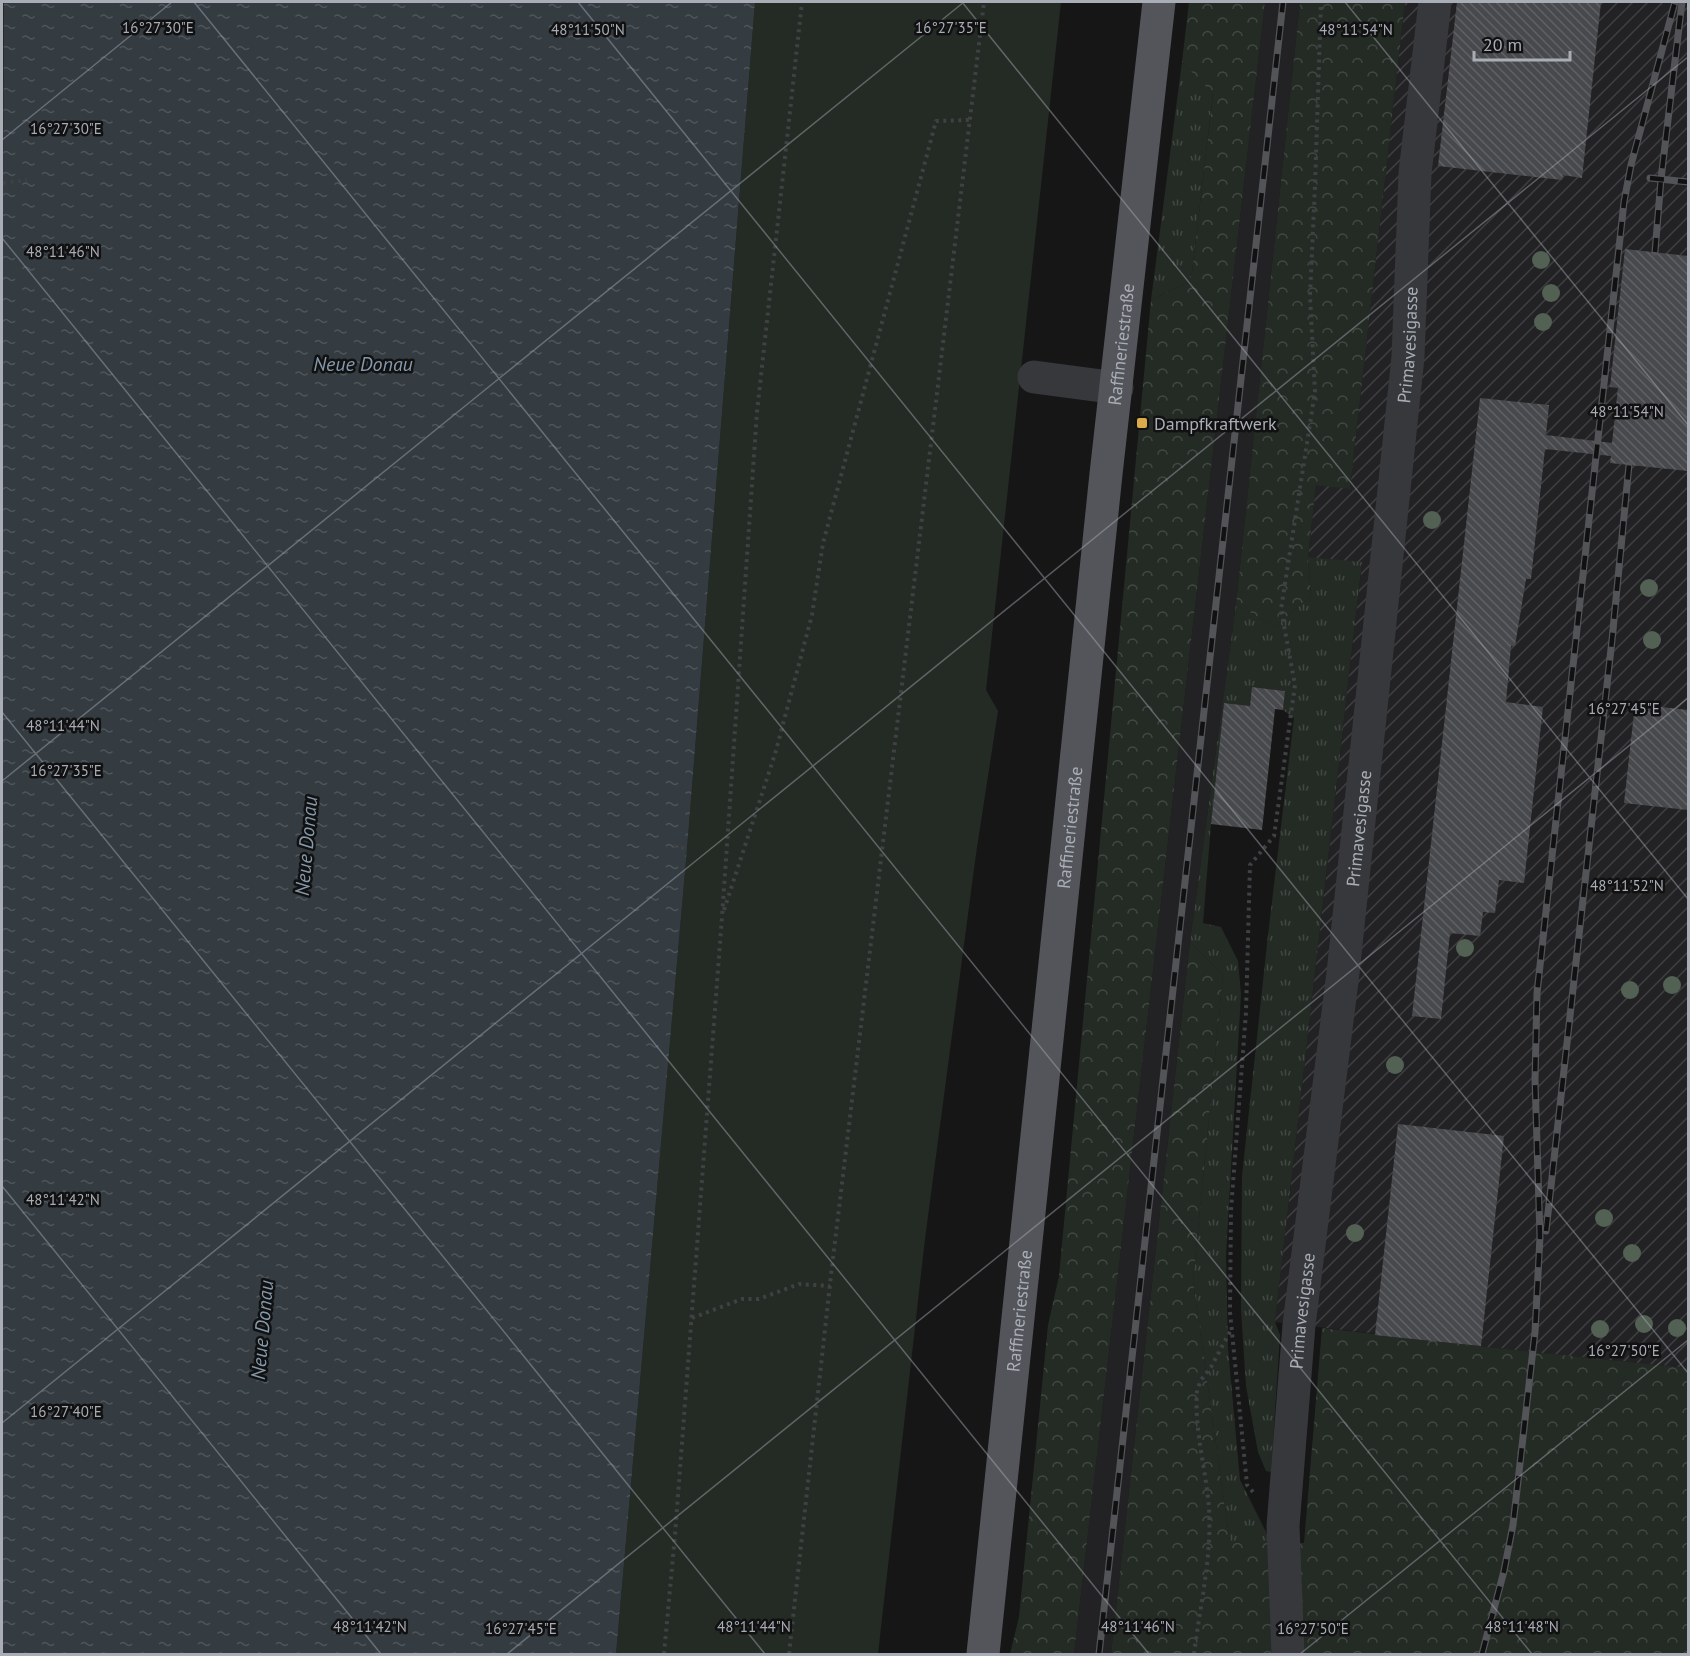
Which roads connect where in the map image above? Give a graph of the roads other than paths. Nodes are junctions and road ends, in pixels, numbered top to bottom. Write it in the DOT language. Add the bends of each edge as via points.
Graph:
graph roads {
  1 [pos="1159,2"];
  2 [pos="1435,2"];
  3 [pos="1034,377"];
  4 [pos="1117,388"];
  5 [pos="983,1654"];
  6 [pos="1288,1654"];
  1 -- 4 [label="main road, Raffineriestraße"];
  2 -- 6 [label="lane, Primavesigasse" via="1415,173 1408,357 1343,973 1299,1325 1284,1526"];
  3 -- 4 [label="lane"];
  4 -- 5 [label="main road, Raffineriestraße"];
}
